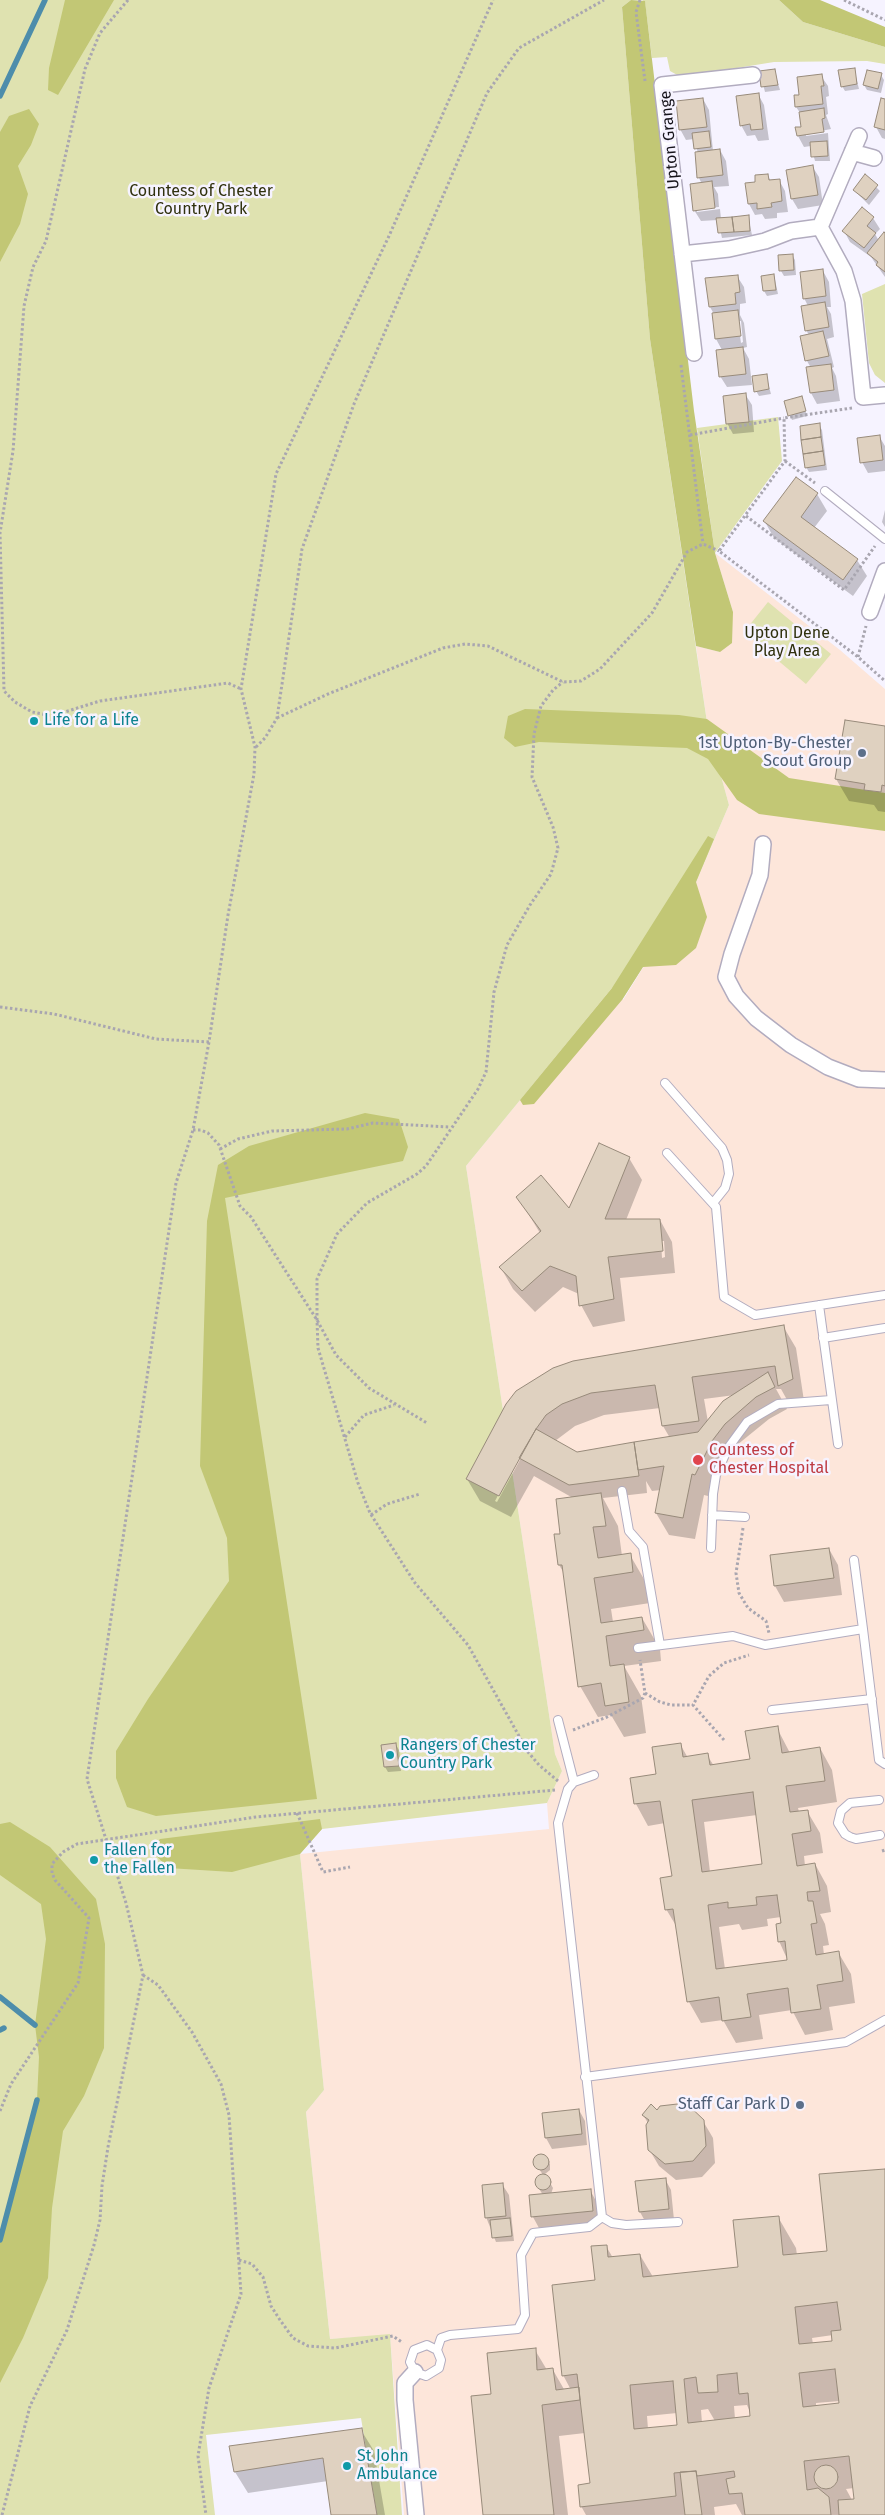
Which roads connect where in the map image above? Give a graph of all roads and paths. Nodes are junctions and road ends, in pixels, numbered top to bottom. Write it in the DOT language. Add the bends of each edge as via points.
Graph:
graph roads {
  1 [pos="128,0"];
  2 [pos="493,0"];
  3 [pos="604,0"];
  4 [pos="844,0"];
  5 [pos="885,20"];
  6 [pos="753,75"];
  7 [pos="859,136"];
  8 [pos="852,152"];
  9 [pos="874,158"];
  10 [pos="820,226"];
  11 [pos="682,254"];
  12 [pos="694,353"];
  13 [pos="885,395"];
  14 [pos="863,397"];
  15 [pos="784,418"];
  16 [pos="690,434"];
  17 [pos="785,461"];
  18 [pos="825,491"];
  19 [pos="746,516"];
  20 [pos="883,538"];
  21 [pos="719,551"];
  22 [pos="885,571"];
  23 [pos="870,612"];
  24 [pos="858,657"];
  25 [pos="885,681"];
  26 [pos="563,682"];
  27 [pos="241,689"];
  28 [pos="278,718"];
  29 [pos="255,747"];
  30 [pos="764,844"];
  31 [pos="0,1007"];
  32 [pos="209,1042"];
  33 [pos="885,1080"];
  34 [pos="665,1083"];
  35 [pos="451,1127"];
  36 [pos="193,1130"];
  37 [pos="220,1149"];
  38 [pos="667,1153"];
  39 [pos="713,1204"];
  40 [pos="885,1295"];
  41 [pos="819,1305"];
  42 [pos="317,1320"];
  43 [pos="885,1328"];
  44 [pos="823,1338"];
  45 [pos="830,1400"];
  46 [pos="394,1405"];
  47 [pos="427,1423"];
  48 [pos="345,1437"];
  49 [pos="838,1444"];
  50 [pos="622,1492"];
  51 [pos="420,1494"];
  52 [pos="371,1515"];
  53 [pos="712,1515"];
  54 [pos="745,1517"];
  55 [pos="711,1548"];
  56 [pos="854,1560"];
  57 [pos="863,1629"];
  58 [pos="660,1645"];
  59 [pos="638,1648"];
  60 [pos="645,1693"];
  61 [pos="872,1699"];
  62 [pos="694,1705"];
  63 [pos="772,1710"];
  64 [pos="558,1720"];
  65 [pos="560,1735"];
  66 [pos="885,1764"];
  67 [pos="594,1775"];
  68 [pos="574,1782"];
  69 [pos="568,1789"];
  70 [pos="879,1800"];
  71 [pos="297,1813"];
  72 [pos="880,1835"];
  73 [pos="104,1839"];
  74 [pos="350,1867"];
  75 [pos="143,1974"];
  76 [pos="885,2020"];
  77 [pos="585,2077"];
  78 [pos="0,2111"];
  79 [pos="602,2217"];
  80 [pos="678,2222"];
  81 [pos="239,2260"];
  82 [pos="414,2350"];
  83 [pos="437,2350"];
  84 [pos="415,2372"];
  85 [pos="2,2515"];
  86 [pos="206,2515"];
  87 [pos="416,2515"];
  1 -- 27 [label="path" via="100,33 86,69 46,241 33,267 24,306 13,451 0,533 4,691 32,712 52,716 100,701 228,682"];
  2 -- 27 [label="path" via="389,236 276,474"];
  3 -- 28 [label="path" via="519,48 487,93 354,404 302,549"];
  4 -- 5 [label="path"];
  6 -- 11 [label="street, Upton Grange" via="662,85"];
  7 -- 8 [label="street"];
  8 -- 9 [label="street"];
  8 -- 10 [label="street"];
  10 -- 11 [label="street" via="729,249"];
  10 -- 14 [label="street" via="844,271 853,301"];
  11 -- 12 [label="street, Upton Grange"];
  13 -- 14 [label="street"];
  14 -- 15 [label="path" via="859,407"];
  15 -- 16 [label="path"];
  15 -- 17 [label="path"];
  17 -- 18 [label="path"];
  17 -- 19 [label="path"];
  18 -- 20 [label="lane"];
  19 -- 20 [label="path" via="844,590"];
  19 -- 21 [label="path"];
  21 -- 24 [label="path"];
  21 -- 26 [label="path" via="703,544 687,552 652,613 600,669 581,681"];
  22 -- 23 [label="street"];
  23 -- 24 [label="path"];
  24 -- 25 [label="path"];
  26 -- 28 [label="path" via="488,646 466,644 443,648 328,694"];
  26 -- 35 [label="path" via="541,706 534,734 532,777 553,827 558,848 551,874 507,945 494,992 486,1072"];
  27 -- 29 [label="path"];
  28 -- 29 [label="path"];
  29 -- 32 [label="path" via="254,774"];
  30 -- 33 [label="street" via="760,875 726,977 736,996 756,1018 791,1045 828,1067 859,1079"];
  31 -- 32 [label="path" via="54,1014 156,1039"];
  32 -- 36 [label="path"];
  34 -- 39 [label="lane" via="722,1148 727,1160 729,1174 725,1188"];
  35 -- 37 [label="path" via="374,1123 347,1129 272,1131 238,1139"];
  35 -- 42 [label="path" via="426,1166 367,1203 337,1234 317,1279"];
  36 -- 37 [label="path" via="201,1130 214,1137"];
  36 -- 73 [label="path" via="176,1183 87,1779"];
  37 -- 42 [label="path" via="240,1206"];
  38 -- 39 [label="lane"];
  39 -- 41 [label="lane" via="716,1207 724,1297 755,1315"];
  40 -- 41 [label="lane"];
  41 -- 44 [label="lane"];
  42 -- 46 [label="path" via="336,1355 350,1372"];
  42 -- 48 [label="path" via="318,1348"];
  43 -- 44 [label="lane"];
  44 -- 45 [label="lane"];
  45 -- 49 [label="lane"];
  45 -- 53 [label="lane" via="778,1404 747,1422 728,1448 716,1475"];
  46 -- 47 [label="path"];
  46 -- 48 [label="path" via="364,1415"];
  48 -- 52 [label="path"];
  50 -- 58 [label="lane" via="629,1531 642,1547"];
  51 -- 52 [label="path" via="387,1504"];
  52 -- 69 [label="path" via="415,1584 468,1645 528,1752"];
  53 -- 54 [label="lane"];
  53 -- 55 [label="lane"];
  56 -- 57 [label="lane"];
  57 -- 58 [label="lane" via="765,1644 733,1636"];
  57 -- 61 [label="lane"];
  58 -- 59 [label="lane"];
  59 -- 60 [label="path"];
  60 -- 62 [label="path" via="672,1705"];
  60 -- 65 [label="path" via="632,1705"];
  61 -- 63 [label="lane"];
  61 -- 66 [label="lane" via="879,1760"];
  64 -- 65 [label="lane"];
  65 -- 68 [label="lane"];
  67 -- 68 [label="lane"];
  68 -- 69 [label="lane"];
  69 -- 71 [label="path"];
  69 -- 77 [label="lane" via="558,1823"];
  70 -- 72 [label="lane" via="850,1803 841,1811 838,1823 844,1834 856,1839"];
  71 -- 73 [label="path"];
  71 -- 74 [label="path" via="323,1872"];
  73 -- 75 [label="path" via="126,1903"];
  73 -- 78 [label="path" via="77,1844 62,1852 52,1864 56,1880 89,1918 78,1983 11,2084"];
  75 -- 81 [label="path" via="158,1985 192,2032 221,2084 229,2115"];
  75 -- 85 [label="path" via="108,2147 94,2245 66,2330 30,2406"];
  76 -- 77 [label="lane" via="846,2042"];
  77 -- 79 [label="lane"];
  79 -- 80 [label="lane" via="626,2225"];
  79 -- 83 [label="lane" via="589,2227 533,2233 521,2255 525,2315 518,2329 450,2335 441,2338"];
  81 -- 82 [label="path" via="252,2264 263,2277 271,2306 293,2338 308,2346 336,2348 393,2336"];
  81 -- 86 [label="path" via="242,2294 209,2388 198,2456"];
  82 -- 83 [label="lane" via="426,2345"];
  82 -- 84 [label="lane" via="410,2362"];
  83 -- 84 [label="lane" via="441,2360 436,2372 426,2376"];
  84 -- 87 [label="street" via="405,2383 405,2400"];
}
